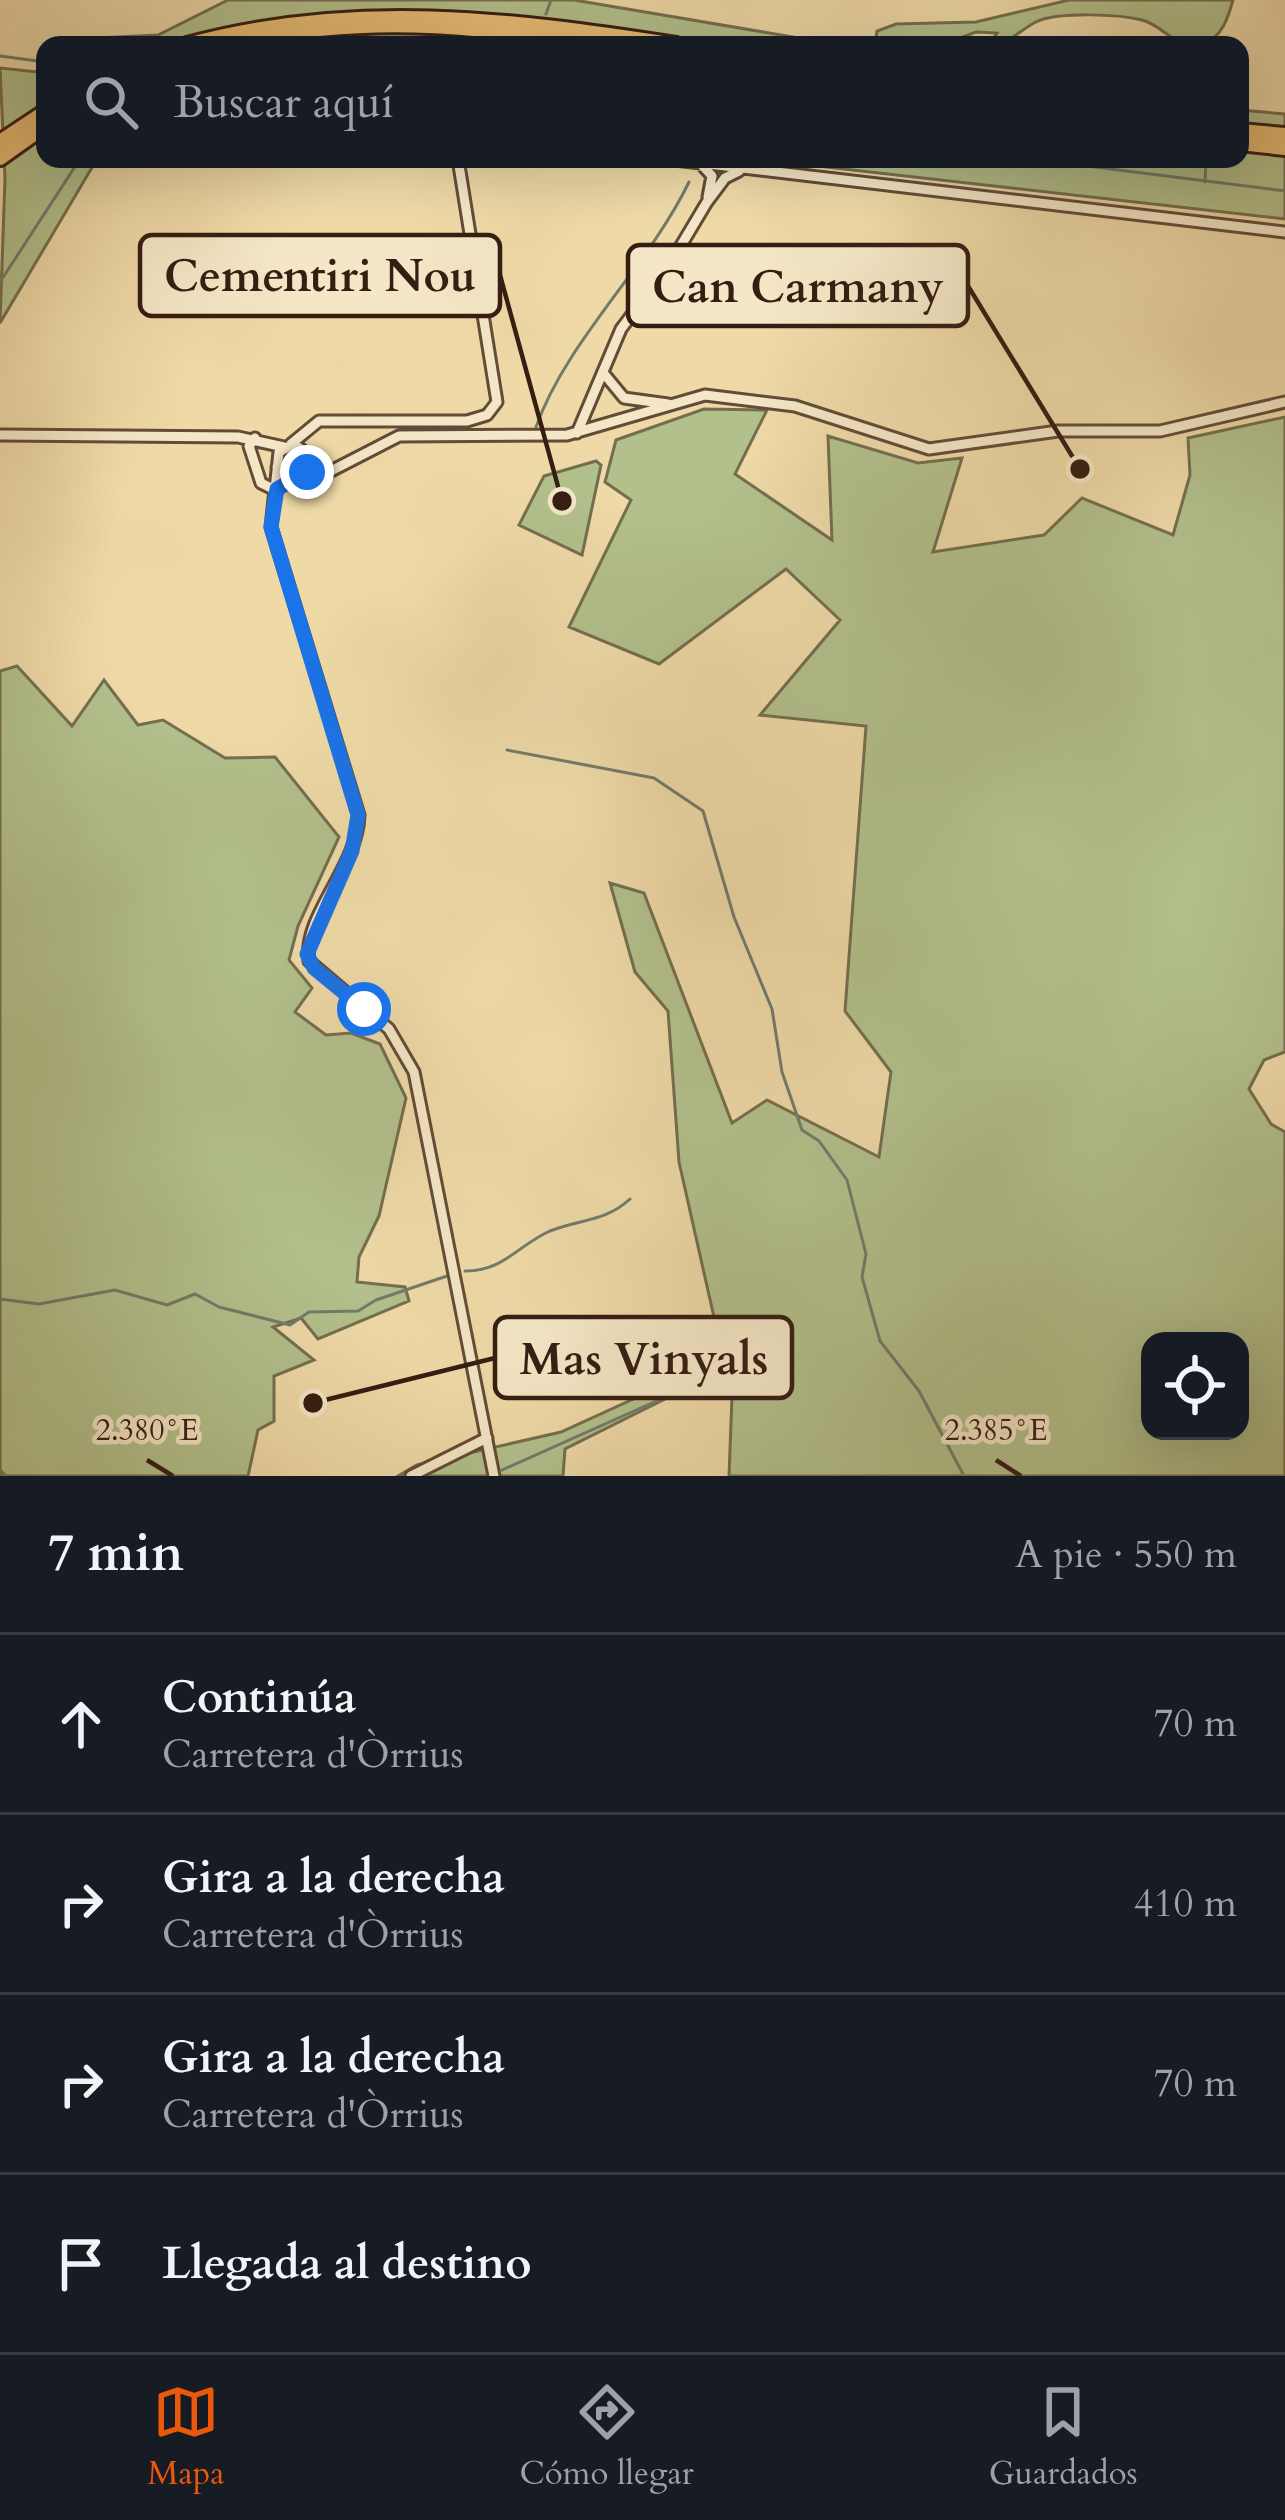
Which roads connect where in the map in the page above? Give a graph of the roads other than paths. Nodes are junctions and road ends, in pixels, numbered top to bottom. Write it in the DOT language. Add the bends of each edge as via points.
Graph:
graph roads {
  1 [pos="239,36"];
  2 [pos="277,36"];
  3 [pos="538,36"];
  4 [pos="617,36"];
  5 [pos="36,118"];
  6 [pos="36,132"];
  7 [pos="1249,132"];
  8 [pos="1285,135"];
  9 [pos="0,142"];
  10 [pos="1249,144"];
  11 [pos="1285,148"];
  12 [pos="0,158"];
  13 [pos="459,168"];
  14 [pos="705,168"];
  15 [pos="727,168"];
  16 [pos="740,170"];
  17 [pos="707,202"];
  18 [pos="1285,232"];
  19 [pos="605,375"];
  20 [pos="596,398"];
  21 [pos="1285,402"];
  22 [pos="668,404"];
  23 [pos="311,425"];
  24 [pos="592,428"];
  25 [pos="577,433"];
  26 [pos="0,435"];
  27 [pos="259,440"];
  28 [pos="288,446"];
  29 [pos="308,452"];
  30 [pos="277,463"];
  31 [pos="344,463"];
  32 [pos="298,477"];
  33 [pos="278,486"];
  34 [pos="487,1438"];
  35 [pos="411,1476"];
  36 [pos="494,1476"];
  1 -- 4 [label="highway" via="302,18 414,11"];
  2 -- 3 [label="highway" via="404,23"];
  5 -- 9 [label="highway"];
  6 -- 12 [label="highway"];
  7 -- 8 [label="highway"];
  10 -- 11 [label="highway"];
  13 -- 23 [label="street" via="497,402 467,421"];
  14 -- 17 [label="street" via="712,176"];
  15 -- 16 [label="street"];
  16 -- 17 [label="street"];
  16 -- 18 [label="street"];
  17 -- 19 [label="street" via="621,329"];
  19 -- 20 [label="street"];
  19 -- 22 [label="street" via="624,398"];
  20 -- 24 [label="street"];
  20 -- 25 [label="street"];
  21 -- 22 [label="street" via="1160,430 1058,430 929,449 754,398 705,395"];
  22 -- 24 [label="street"];
  23 -- 28 [label="street"];
  23 -- 29 [label="street"];
  24 -- 25 [label="street"];
  25 -- 31 [label="street" via="399,436"];
  26 -- 27 [label="street"];
  27 -- 28 [label="street"];
  27 -- 30 [label="street"];
  27 -- 33 [label="street" via="250,446 261,483"];
  28 -- 29 [label="street"];
  28 -- 30 [label="street"];
  29 -- 31 [label="street" via="328,465"];
  29 -- 32 [label="street"];
  30 -- 32 [label="street"];
  30 -- 33 [label="street"];
  31 -- 32 [label="street"];
  32 -- 33 [label="street"];
  33 -- 34 [label="street" via="271,527 358,815 352,851 307,954 388,1029 414,1072"];
  34 -- 35 [label="street"];
  34 -- 36 [label="street"];
}
